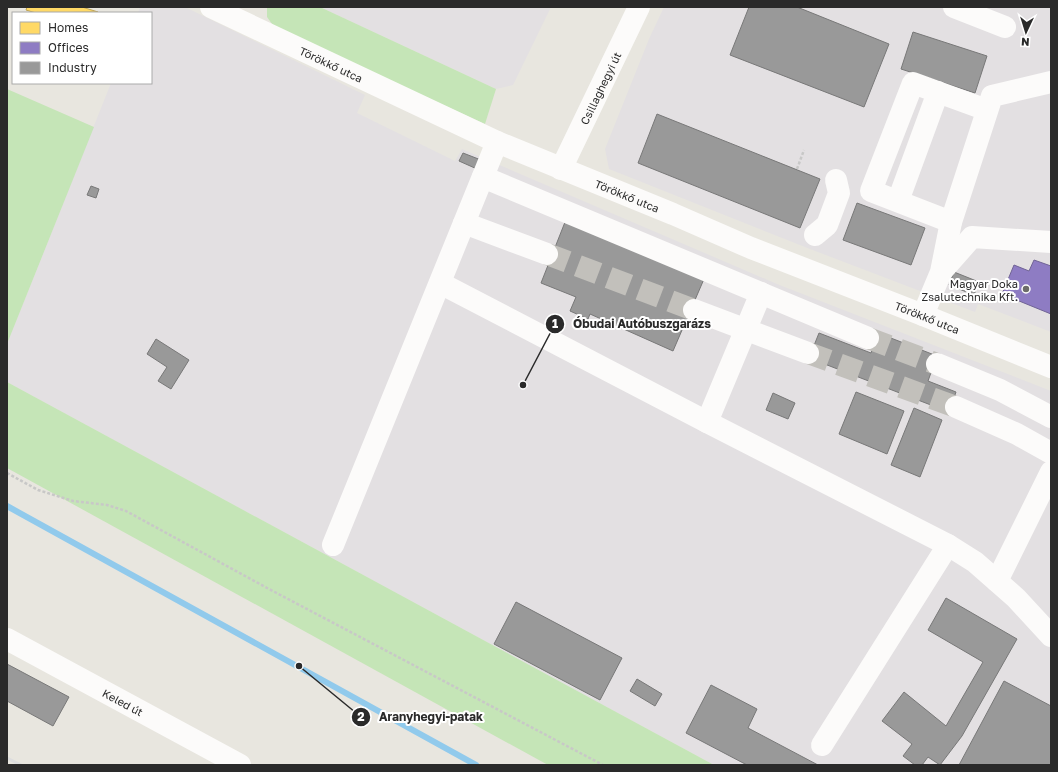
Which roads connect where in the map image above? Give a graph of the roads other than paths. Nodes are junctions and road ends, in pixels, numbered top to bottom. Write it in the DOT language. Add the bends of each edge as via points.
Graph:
graph roads {
  1 [pos="211,7"];
  2 [pos="639,7"];
  3 [pos="954,7"];
  4 [pos="246,14"];
  5 [pos="1005,26"];
  6 [pos="1051,82"];
  7 [pos="938,92"];
  8 [pos="988,110"];
  9 [pos="497,142"];
  10 [pos="561,169"];
  11 [pos="483,177"];
  12 [pos="836,180"];
  13 [pos="898,201"];
  14 [pos="951,222"];
  15 [pos="464,223"];
  16 [pos="815,235"];
  17 [pos="1051,242"];
  18 [pos="547,254"];
  19 [pos="941,272"];
  20 [pos="440,283"];
  21 [pos="761,293"];
  22 [pos="694,310"];
  23 [pos="923,315"];
  24 [pos="745,330"];
  25 [pos="868,338"];
  26 [pos="808,354"];
  27 [pos="937,364"];
  28 [pos="1051,367"];
  29 [pos="956,407"];
  30 [pos="1051,417"];
  31 [pos="707,422"];
  32 [pos="1051,453"];
  33 [pos="1051,472"];
  34 [pos="1043,507"];
  35 [pos="333,545"];
  36 [pos="948,545"];
  37 [pos="997,581"];
  38 [pos="1051,636"];
  39 [pos="7,639"];
  40 [pos="822,745"];
  41 [pos="240,765"];
  1 -- 4 [label="street, Törökkő utca"];
  2 -- 10 [label="street, Csillaghegyi út"];
  3 -- 5 [label="street"];
  4 -- 9 [label="street, Törökkő utca"];
  6 -- 8 [label="street" via="992,96"];
  7 -- 8 [label="street"];
  7 -- 13 [label="street"];
  7 -- 13 [label="street" via="913,83 871,191"];
  8 -- 14 [label="street"];
  9 -- 10 [label="street, Törökkő utca"];
  9 -- 11 [label="street"];
  10 -- 23 [label="street, Törökkő utca" via="751,248"];
  11 -- 15 [label="street"];
  11 -- 21 [label="street"];
  12 -- 16 [label="street" via="839,193 827,225"];
  13 -- 14 [label="street"];
  14 -- 19 [label="street"];
  15 -- 18 [label="street"];
  15 -- 20 [label="street"];
  17 -- 19 [label="street" via="972,237"];
  19 -- 23 [label="street"];
  20 -- 31 [label="street"];
  20 -- 35 [label="street"];
  21 -- 24 [label="street"];
  21 -- 25 [label="street"];
  22 -- 24 [label="street"];
  23 -- 28 [label="street, Törökkő utca"];
  24 -- 26 [label="street"];
  24 -- 31 [label="street"];
  27 -- 30 [label="street" via="1000,390"];
  29 -- 32 [label="street" via="1017,434"];
  31 -- 36 [label="street"];
  33 -- 34 [label="street"];
  34 -- 37 [label="street"];
  36 -- 37 [label="street" via="976,562"];
  36 -- 40 [label="street"];
  37 -- 38 [label="street"];
  39 -- 41 [label="street, Keled út"];
}
